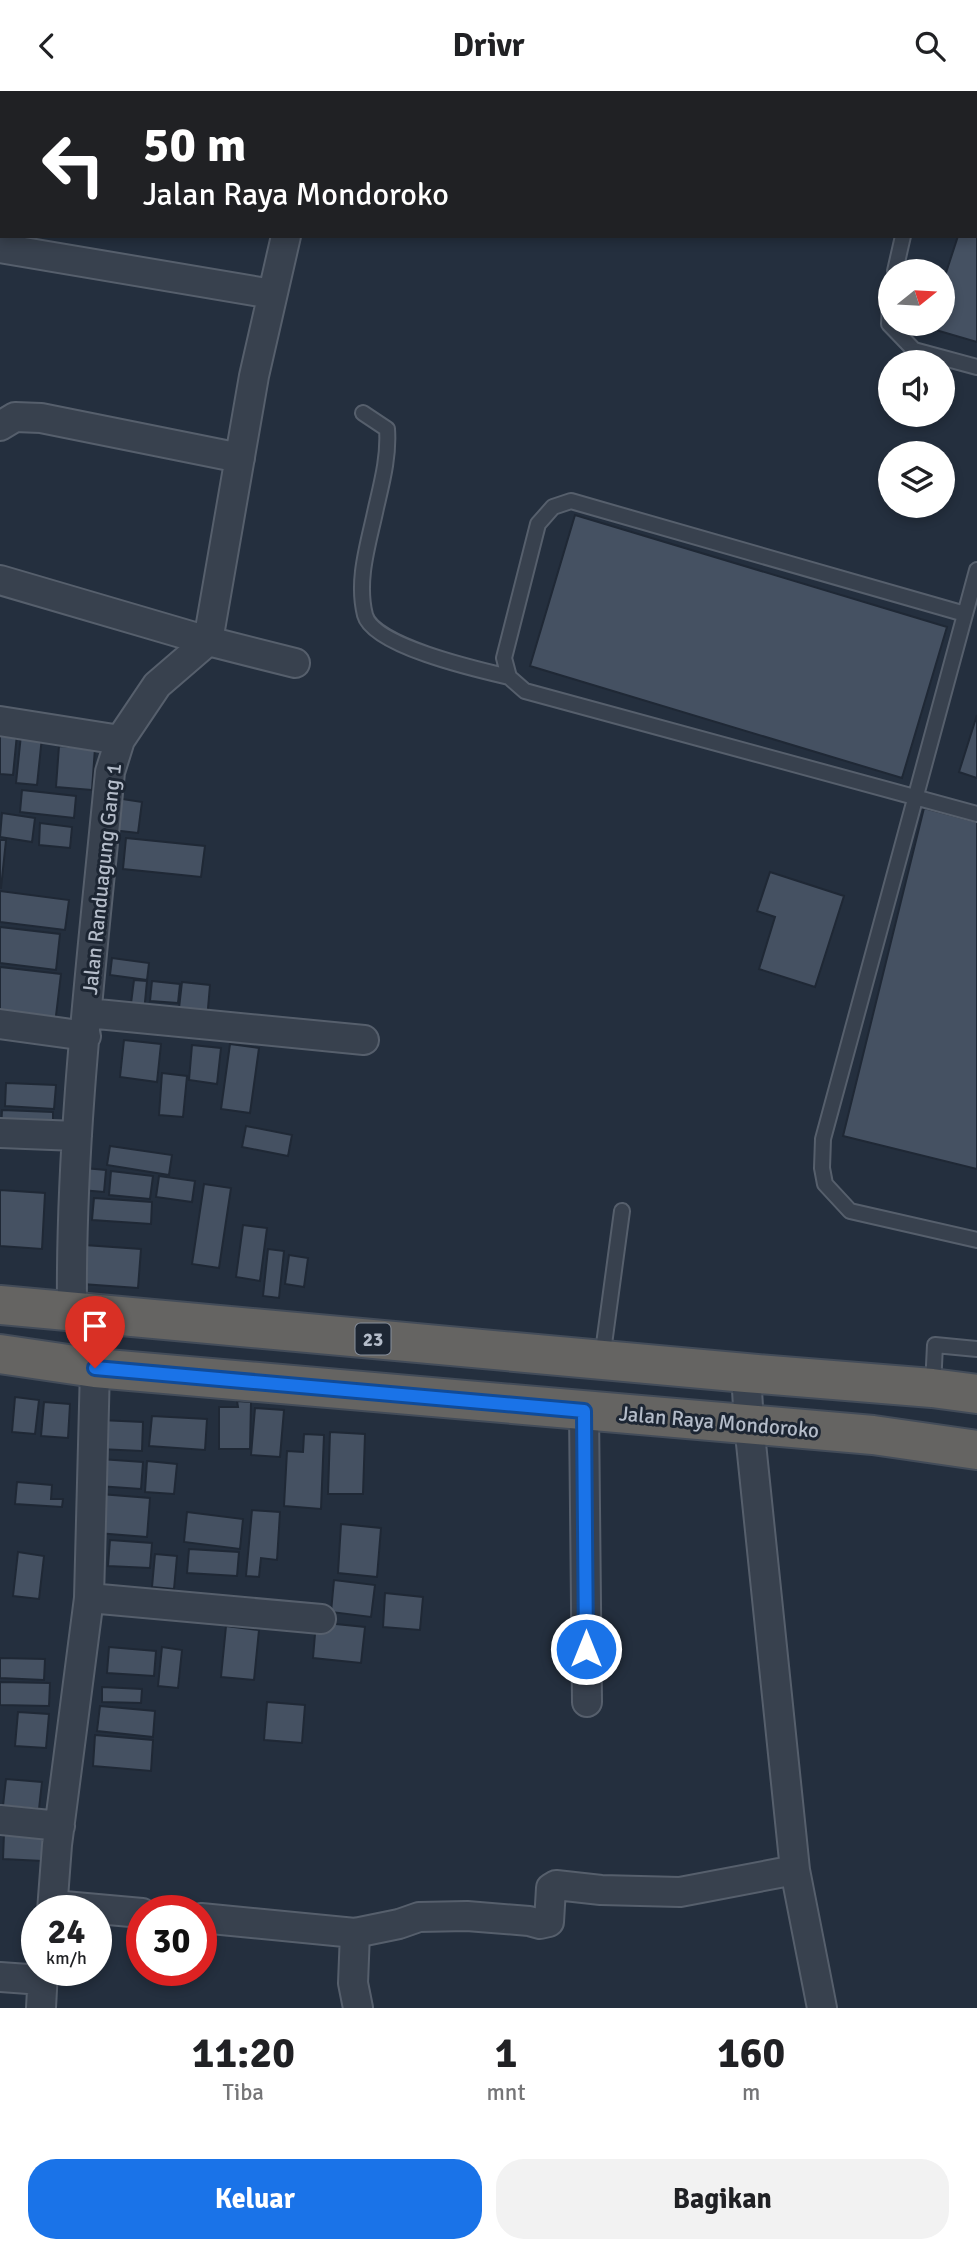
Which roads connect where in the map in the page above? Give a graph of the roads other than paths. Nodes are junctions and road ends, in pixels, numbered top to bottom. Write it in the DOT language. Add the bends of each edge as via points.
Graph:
graph roads {
  1 [pos="286,238"];
  2 [pos="903,238"];
  3 [pos="0,248"];
  4 [pos="898,259"];
  5 [pos="272,294"];
  6 [pos="901,336"];
  7 [pos="977,367"];
  8 [pos="363,413"];
  9 [pos="0,426"];
  10 [pos="240,458"];
  11 [pos="977,570"];
  12 [pos="0,580"];
  13 [pos="965,614"];
  14 [pos="208,642"];
  15 [pos="295,663"];
  16 [pos="509,677"];
  17 [pos="0,721"];
  18 [pos="120,740"];
  19 [pos="916,797"];
  20 [pos="977,814"];
  21 [pos="0,1024"];
  22 [pos="87,1025"];
  23 [pos="364,1040"];
  24 [pos="0,1132"];
  25 [pos="77,1136"];
  26 [pos="622,1211"];
  27 [pos="977,1240"];
  28 [pos="0,1305"];
  29 [pos="72,1311"];
  30 [pos="977,1349"];
  31 [pos="0,1354"];
  32 [pos="601,1360"];
  33 [pos="95,1368"];
  34 [pos="746,1373"];
  35 [pos="932,1388"];
  36 [pos="977,1394"];
  37 [pos="584,1411"];
  38 [pos="749,1424"];
  39 [pos="977,1450"];
  40 [pos="89,1598"];
  41 [pos="321,1619"];
  42 [pos="587,1702"];
  43 [pos="0,1820"];
  44 [pos="60,1826"];
  45 [pos="795,1870"];
  46 [pos="54,1895"];
  47 [pos="217,1920"];
  48 [pos="355,1933"];
  49 [pos="0,1977"];
  50 [pos="21,1982"];
  51 [pos="358,2008"];
  52 [pos="822,2008"];
  1 -- 5 [label="street"];
  2 -- 4 [label="lane"];
  3 -- 5 [label="street"];
  5 -- 10 [label="street"];
  6 -- 7 [label="lane" via="914,350"];
  8 -- 16 [label="lane" via="387,429 388,444 362,574 365,616 374,630 421,652"];
  9 -- 10 [label="street" via="15,417 41,418"];
  10 -- 14 [label="street"];
  11 -- 13 [label="lane"];
  12 -- 14 [label="street"];
  13 -- 16 [label="lane" via="571,501 554,507 538,524 504,658"];
  13 -- 19 [label="lane"];
  14 -- 15 [label="street"];
  14 -- 18 [label="street, Jalan Randuagung Gang 1" via="157,685"];
  16 -- 19 [label="lane" via="525,691"];
  17 -- 18 [label="street"];
  18 -- 22 [label="street, Jalan Randuagung Gang 1" via="110,772"];
  19 -- 20 [label="lane"];
  19 -- 27 [label="lane" via="823,1139 822,1168 825,1184 850,1211"];
  21 -- 22 [label="street"];
  22 -- 23 [label="street"];
  22 -- 25 [label="street, Jalan Randuagung Gang 1"];
  24 -- 25 [label="street"];
  25 -- 29 [label="street, Jalan Randuagung Gang 1"];
  26 -- 32 [label="lane"];
  28 -- 29 [label="highway, 23"];
  29 -- 32 [label="highway, 23"];
  30 -- 35 [label="lane" via="936,1345"];
  31 -- 33 [label="highway, Jalan Raya Mondoroko"];
  32 -- 34 [label="highway, 23"];
  33 -- 37 [label="highway, Jalan Raya Mondoroko"];
  33 -- 40 [label="street"];
  34 -- 35 [label="highway, 23"];
  34 -- 38 [label="street"];
  35 -- 36 [label="highway, 23"];
  37 -- 38 [label="highway, Jalan Raya Mondoroko"];
  37 -- 42 [label="street"];
  38 -- 39 [label="highway, Jalan Raya Mondoroko"];
  38 -- 45 [label="street"];
  40 -- 41 [label="street"];
  40 -- 44 [label="street"];
  43 -- 44 [label="street"];
  44 -- 46 [label="street"];
  45 -- 48 [label="street" via="680,1892 556,1885 549,1896 547,1924 467,1916 419,1917"];
  45 -- 52 [label="street"];
  47 -- 48 [label="street"];
  48 -- 51 [label="street" via="353,1983"];
  49 -- 50 [label="street"];
}
